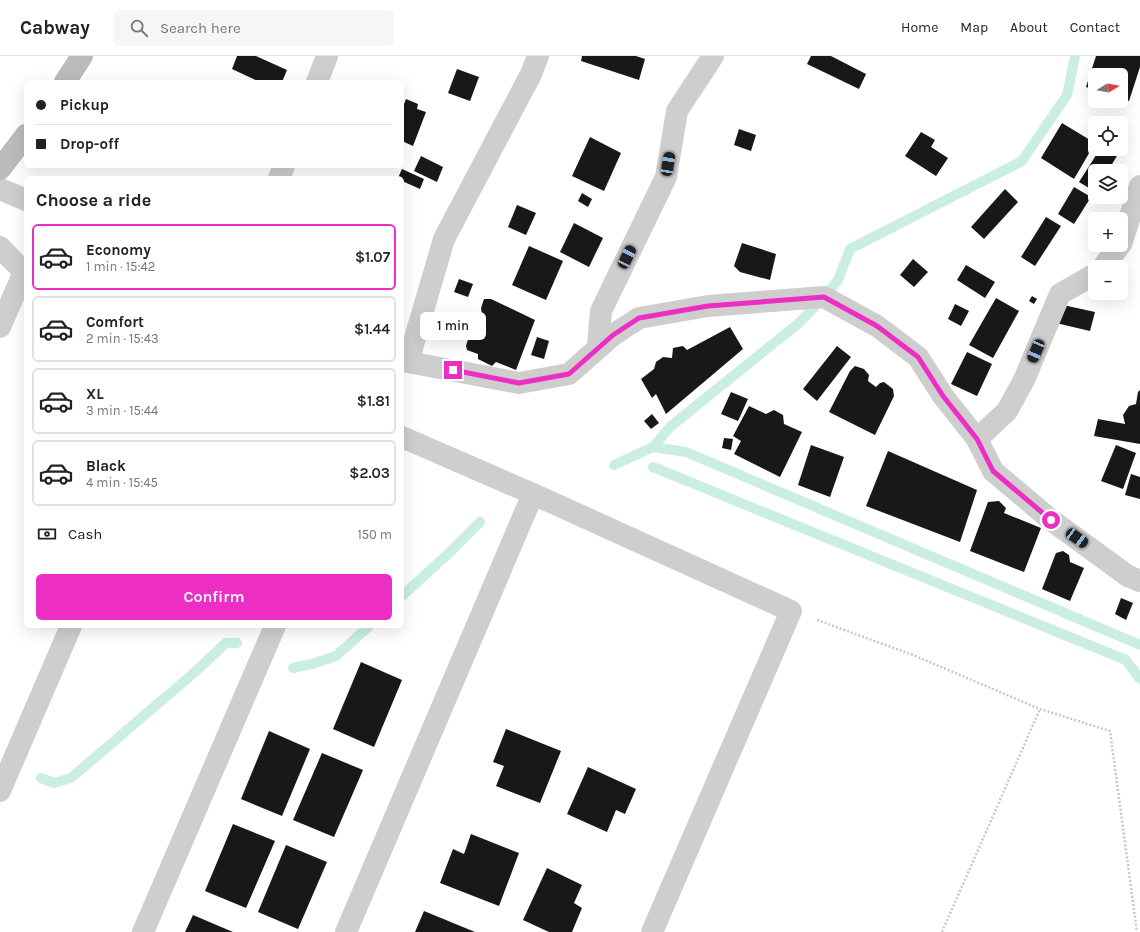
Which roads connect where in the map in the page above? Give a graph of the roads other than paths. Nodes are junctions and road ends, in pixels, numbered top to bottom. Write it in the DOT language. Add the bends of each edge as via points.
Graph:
graph roads {
  1 [pos="82,56"];
  2 [pos="327,56"];
  3 [pos="538,56"];
  4 [pos="713,56"];
  5 [pos="66,80"];
  6 [pos="318,80"];
  7 [pos="24,138"];
  8 [pos="0,169"];
  9 [pos="1140,186"];
  10 [pos="0,189"];
  11 [pos="24,199"];
  12 [pos="1128,223"];
  13 [pos="0,247"];
  14 [pos="1115,252"];
  15 [pos="1109,260"];
  16 [pos="24,272"];
  17 [pos="24,275"];
  18 [pos="1088,278"];
  19 [pos="0,327"];
  20 [pos="598,347"];
  21 [pos="405,361"];
  22 [pos="404,438"];
  23 [pos="977,439"];
  24 [pos="533,494"];
  25 [pos="1140,581"];
  26 [pos="70,628"];
  27 [pos="274,628"];
  28 [pos="0,791"];
  29 [pos="143,932"];
  30 [pos="346,932"];
  31 [pos="652,932"];
  1 -- 5 [label="street"];
  2 -- 6 [label="street"];
  3 -- 21 [label="street" via="444,239"];
  4 -- 20 [label="street" via="677,111 666,177 601,310"];
  7 -- 8 [label="street"];
  9 -- 12 [label="street"];
  10 -- 11 [label="street"];
  13 -- 16 [label="street"];
  14 -- 15 [label="street"];
  17 -- 19 [label="street"];
  18 -- 23 [label="street" via="1060,294 1024,380 1007,411"];
  20 -- 21 [label="street" via="569,374 519,383"];
  20 -- 23 [label="street" via="639,318 708,306 824,297 877,326 918,357 943,396"];
  22 -- 24 [label="street"];
  23 -- 25 [label="street" via="993,471 1051,520 1128,576"];
  24 -- 30 [label="street"];
  24 -- 31 [label="street" via="791,610"];
  26 -- 28 [label="street"];
  27 -- 29 [label="street"];
}
